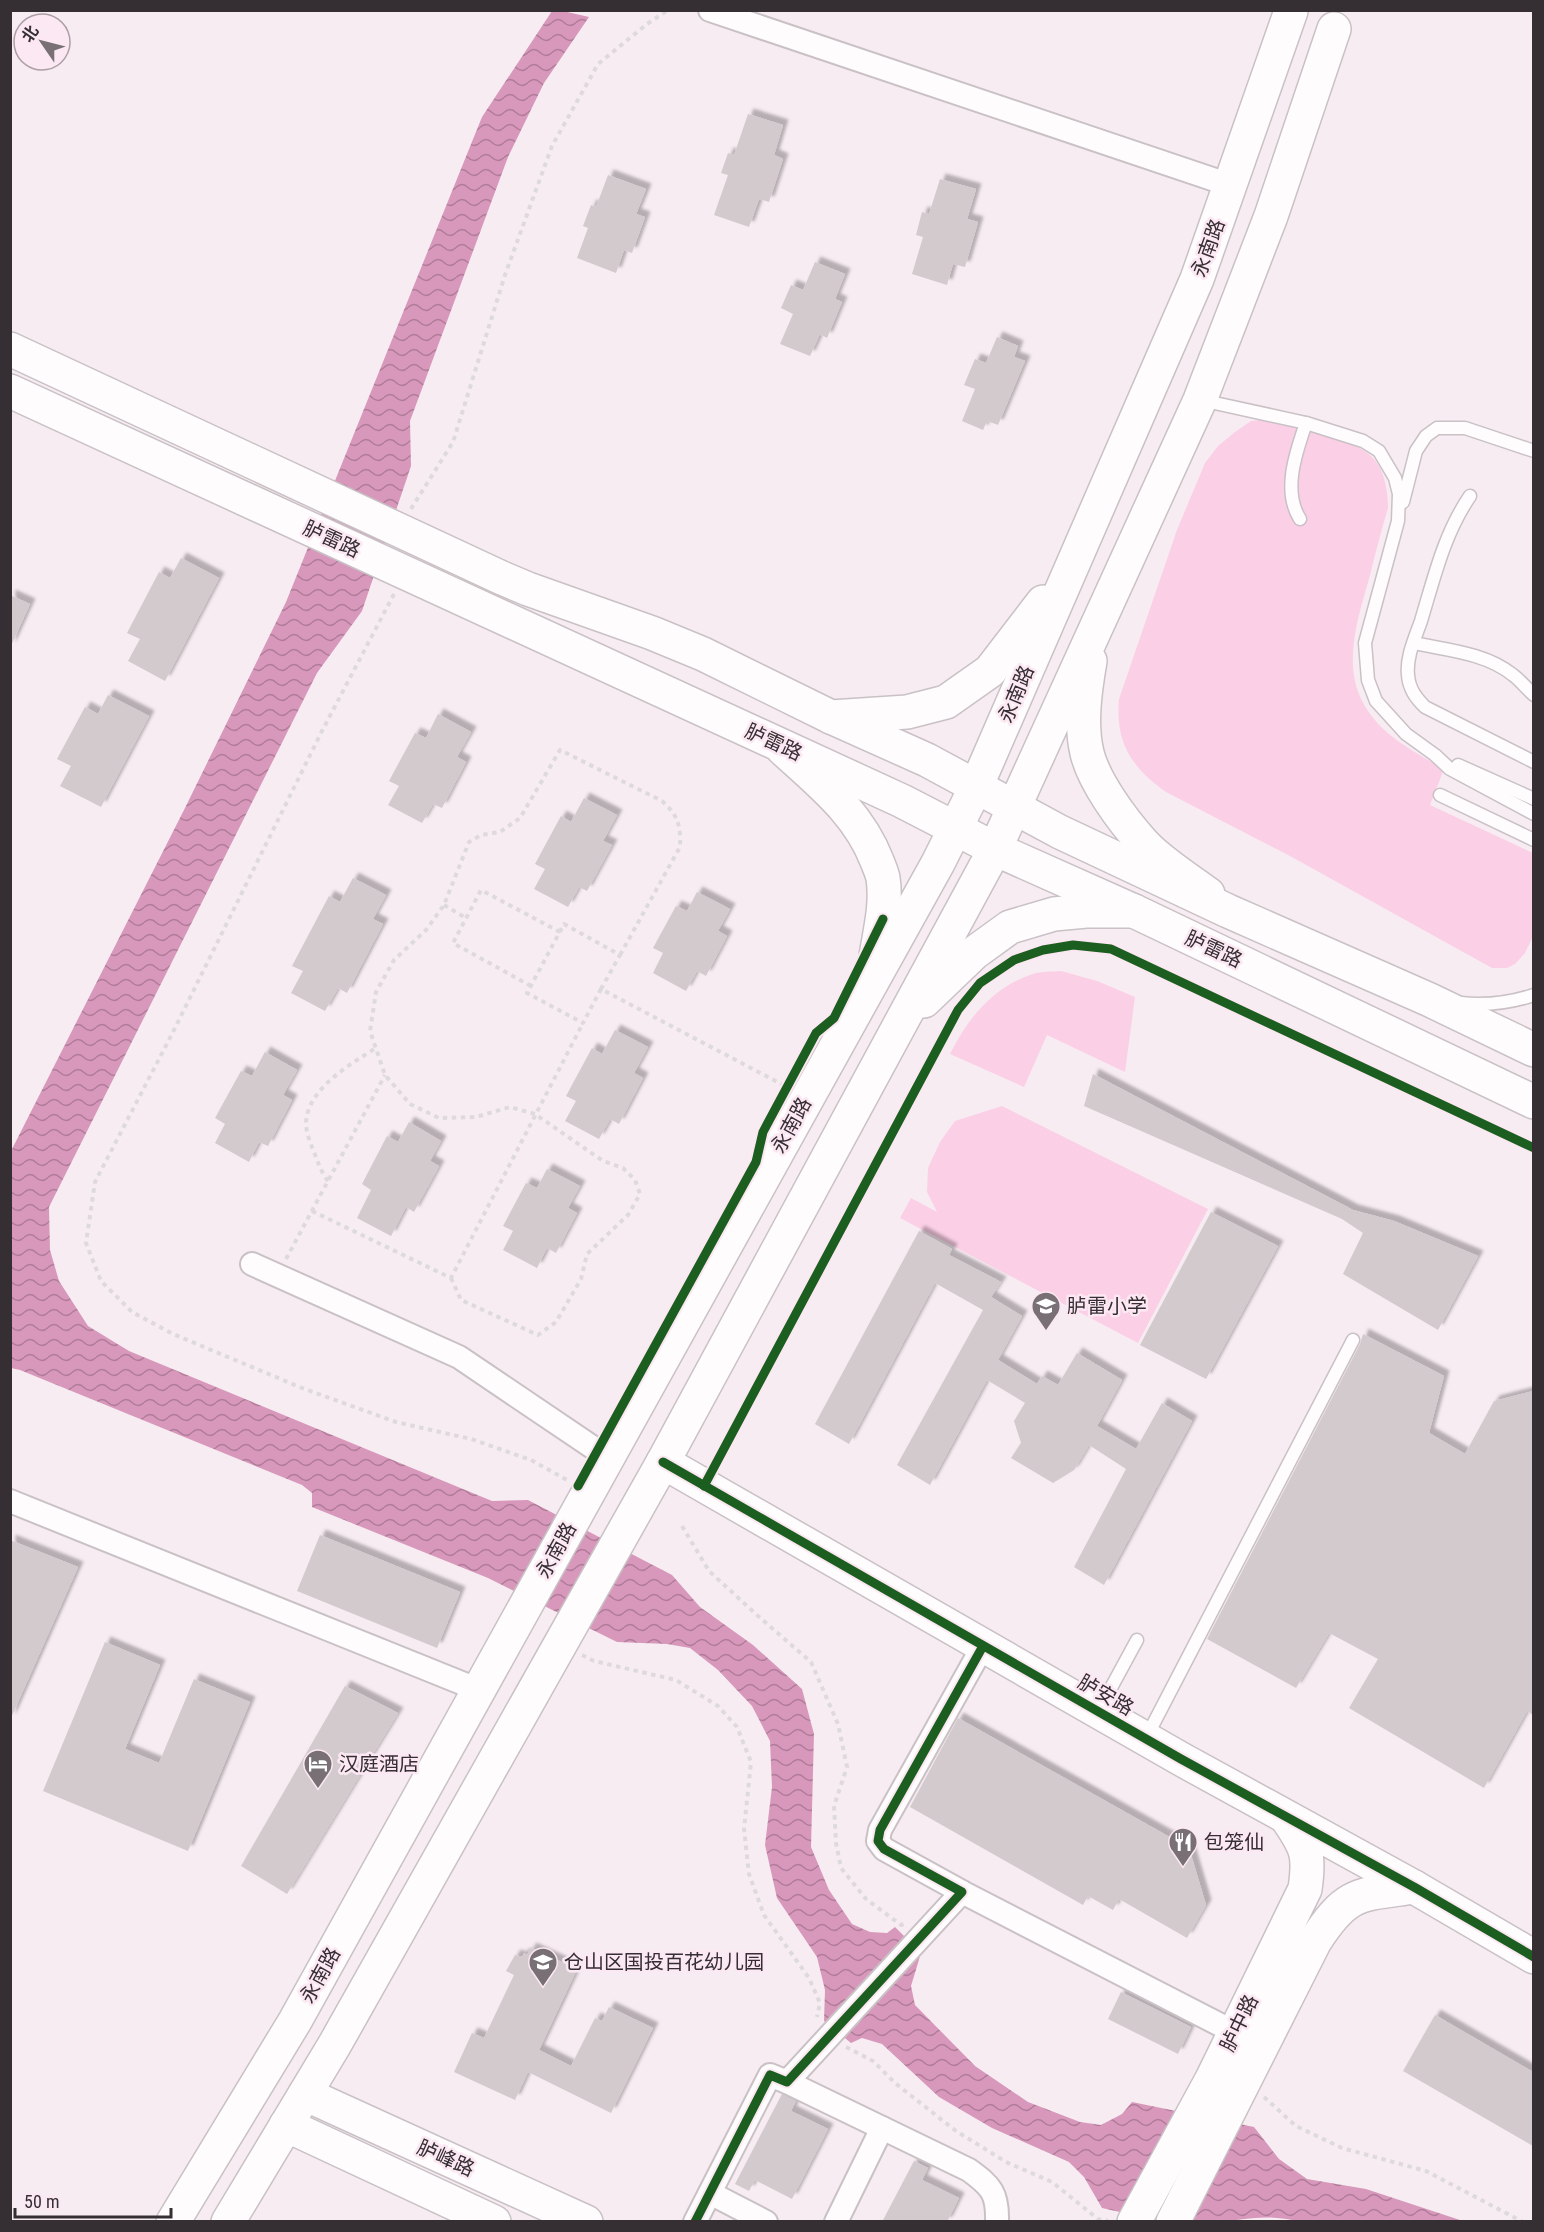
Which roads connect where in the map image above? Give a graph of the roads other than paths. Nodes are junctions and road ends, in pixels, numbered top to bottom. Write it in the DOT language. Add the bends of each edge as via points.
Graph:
graph roads {
  1 [pos="710,10"];
  2 [pos="1291,11"];
  3 [pos="1334,29"];
  4 [pos="1230,185"];
  5 [pos="10,349"];
  6 [pos="10,391"];
  7 [pos="1200,400"];
  8 [pos="1306,423"];
  9 [pos="1533,451"];
  10 [pos="1470,496"];
  11 [pos="1300,519"];
  12 [pos="1398,521"];
  13 [pos="1073,563"];
  14 [pos="1096,625"];
  15 [pos="1414,643"];
  16 [pos="1533,695"];
  17 [pos="831,717"];
  18 [pos="777,744"];
  19 [pos="1435,755"];
  20 [pos="1533,762"];
  21 [pos="976,788"];
  22 [pos="1440,795"];
  23 [pos="1533,799"];
  24 [pos="1014,807"];
  25 [pos="1533,814"];
  26 [pos="955,828"];
  27 [pos="1533,840"];
  28 [pos="995,849"];
  29 [pos="1228,910"];
  30 [pos="1134,911"];
  31 [pos="871,982"];
  32 [pos="1533,994"];
  33 [pos="1430,1000"];
  34 [pos="895,1034"];
  35 [pos="1533,1050"];
  36 [pos="1533,1102"];
  37 [pos="252,1264"];
  38 [pos="1353,1340"];
  39 [pos="607,1457"];
  40 [pos="663,1462"];
  41 [pos="10,1501"];
  42 [pos="1137,1640"];
  43 [pos="983,1646"];
  44 [pos="479,1690"];
  45 [pos="1098,1712"];
  46 [pos="1145,1739"];
  47 [pos="1288,1820"];
  48 [pos="1414,1887"];
  49 [pos="962,1892"];
  50 [pos="1533,1957"];
  51 [pos="1234,2032"];
  52 [pos="787,2082"];
  53 [pos="1229,2091"];
  54 [pos="305,2094"];
  55 [pos="286,2125"];
  56 [pos="882,2128"];
  57 [pos="710,2193"];
  58 [pos="173,2222"];
  59 [pos="228,2222"];
  60 [pos="494,2222"];
  61 [pos="586,2222"];
  62 [pos="695,2222"];
  63 [pos="766,2222"];
  64 [pos="836,2222"];
  65 [pos="997,2222"];
  66 [pos="1134,2222"];
  67 [pos="1173,2222"];
  1 -- 4 [label="street"];
  2 -- 4 [label="main road, 永南路"];
  3 -- 7 [label="main road" via="1271,216"];
  4 -- 13 [label="main road, 永南路" via="1197,279"];
  5 -- 17 [label="main road, 胪雷路" via="528,589 703,654"];
  6 -- 18 [label="main road, 胪雷路"];
  7 -- 8 [label="lane"];
  7 -- 14 [label="main road"];
  8 -- 11 [label="lane" via="1290,496"];
  8 -- 12 [label="lane" via="1363,441 1379,451 1395,478"];
  9 -- 12 [label="lane" via="1465,428 1437,428 1416,451"];
  10 -- 15 [label="lane" via="1445,544"];
  12 -- 19 [label="lane" via="1365,643 1368,680 1376,701 1406,734"];
  13 -- 17 [label="main road" via="990,671 946,702 907,712"];
  13 -- 21 [label="main road, 永南路"];
  14 -- 24 [label="main road"];
  14 -- 29 [label="main road" via="1084,718 1087,753 1096,776 1144,844"];
  15 -- 16 [label="lane" via="1493,662"];
  15 -- 20 [label="lane" via="1407,677 1425,707"];
  17 -- 21 [label="main road, 胪雷路" via="927,760"];
  18 -- 26 [label="main road, 胪雷路"];
  18 -- 31 [label="main road" via="844,805 877,861 883,878 883,919"];
  19 -- 23 [label="lane"];
  19 -- 25 [label="lane" via="1450,769"];
  21 -- 24 [label="main road, 胪雷路"];
  21 -- 26 [label="main road, 永南路"];
  22 -- 27 [label="lane"];
  24 -- 28 [label="main road"];
  24 -- 29 [label="main road, 胪雷路"];
  26 -- 28 [label="main road, 胪雷路"];
  26 -- 31 [label="main road, 永南路"];
  28 -- 30 [label="main road, 胪雷路"];
  28 -- 34 [label="main road"];
  29 -- 33 [label="main road, 胪雷路"];
  30 -- 34 [label="main road" via="1054,914 1010,927 933,990"];
  30 -- 36 [label="main road, 胪雷路"];
  31 -- 39 [label="main road, 永南路"];
  32 -- 33 [label="lane" via="1492,1004"];
  33 -- 35 [label="main road, 胪雷路"];
  34 -- 40 [label="main road"];
  37 -- 39 [label="street" via="459,1357"];
  38 -- 46 [label="lane"];
  39 -- 44 [label="main road, 永南路"];
  40 -- 43 [label="main road, 胪安路"];
  40 -- 54 [label="main road"];
  41 -- 44 [label="street"];
  42 -- 45 [label="lane"];
  43 -- 45 [label="main road, 胪安路"];
  43 -- 49 [label="street" via="880,1830 878,1841 884,1849"];
  44 -- 58 [label="main road, 永南路" via="295,2021"];
  45 -- 46 [label="main road, 胪安路"];
  46 -- 47 [label="main road, 胪安路"];
  47 -- 48 [label="main road, 胪安路"];
  47 -- 51 [label="main road, 胪中路" via="1302,1840 1309,1864 1305,1889"];
  48 -- 50 [label="main road, 胪安路"];
  48 -- 53 [label="main road, 胪中路" via="1356,1897 1342,1905 1316,1941"];
  49 -- 51 [label="street"];
  49 -- 52 [label="street"];
  51 -- 53 [label="main road, 胪中路"];
  52 -- 56 [label="street"];
  52 -- 57 [label="street" via="770,2075"];
  53 -- 66 [label="main road, 胪中路"];
  53 -- 67 [label="main road, 胪中路"];
  54 -- 55 [label="main road"];
  54 -- 61 [label="main road, 胪峰路"];
  55 -- 59 [label="main road"];
  55 -- 60 [label="main road, 胪峰路"];
  56 -- 64 [label="street"];
  56 -- 65 [label="street" via="987,2182 998,2207"];
  57 -- 62 [label="street"];
  57 -- 63 [label="street"];
}
